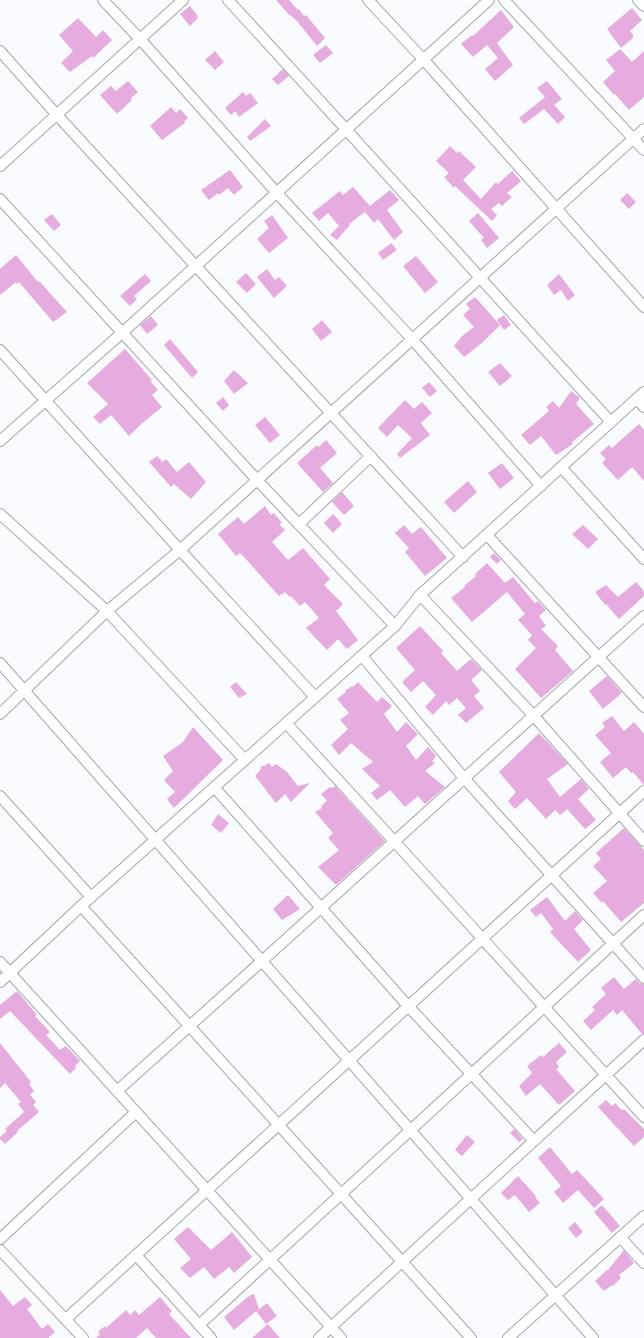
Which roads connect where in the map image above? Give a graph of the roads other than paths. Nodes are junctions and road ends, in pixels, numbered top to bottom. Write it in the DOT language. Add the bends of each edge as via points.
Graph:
graph roads {
  1 [pos="104,0"];
  2 [pos="183,0"];
  3 [pos="228,0"];
  4 [pos="368,0"];
  5 [pos="489,0"];
  6 [pos="504,0"];
  7 [pos="638,0"];
  8 [pos="644,6"];
  9 [pos="140,39"];
  10 [pos="0,51"];
  11 [pos="423,59"];
  12 [pos="57,114"];
  13 [pos="346,129"];
  14 [pos="644,129"];
  15 [pos="633,139"];
  16 [pos="644,150"];
  17 [pos="0,166"];
  18 [pos="276,192"];
  19 [pos="0,199"];
  20 [pos="556,208"];
  21 [pos="196,264"];
  22 [pos="479,278"];
  23 [pos="644,306"];
  24 [pos="123,332"];
  25 [pos="412,339"];
  26 [pos="0,350"];
  27 [pos="640,395"];
  28 [pos="44,400"];
  29 [pos="644,407"];
  30 [pos="331,412"];
  31 [pos="611,422"];
  32 [pos="0,441"];
  33 [pos="371,456"];
  34 [pos="561,467"];
  35 [pos="257,480"];
  36 [pos="541,486"];
  37 [pos="0,514"];
  38 [pos="299,524"];
  39 [pos="487,535"];
  40 [pos="180,550"];
  41 [pos="463,556"];
  42 [pos="644,559"];
  43 [pos="420,595"];
  44 [pos="107,611"];
  45 [pos="644,616"];
  46 [pos="395,626"];
  47 [pos="362,656"];
  48 [pos="598,657"];
  49 [pos="0,663"];
  50 [pos="24,691"];
  51 [pos="315,697"];
  52 [pos="644,707"];
  53 [pos="0,714"];
  54 [pos="533,715"];
  55 [pos="286,723"];
  56 [pos="245,760"];
  57 [pos="464,778"];
  58 [pos="214,787"];
  59 [pos="644,791"];
  60 [pos="0,796"];
  61 [pos="619,813"];
  62 [pos="155,840"];
  63 [pos="394,840"];
  64 [pos="644,841"];
  65 [pos="552,875"];
  66 [pos="91,897"];
  67 [pos="81,906"];
  68 [pos="320,907"];
  69 [pos="644,915"];
  70 [pos="482,938"];
  71 [pos="613,944"];
  72 [pos="262,961"];
  73 [pos="0,962"];
  74 [pos="10,973"];
  75 [pos="644,978"];
  76 [pos="0,982"];
  77 [pos="408,1006"];
  78 [pos="544,1007"];
  79 [pos="189,1026"];
  80 [pos="644,1040"];
  81 [pos="349,1060"];
  82 [pos="472,1074"];
  83 [pos="606,1075"];
  84 [pos="116,1091"];
  85 [pos="136,1112"];
  86 [pos="644,1117"];
  87 [pos="278,1124"];
  88 [pos="411,1131"];
  89 [pos="534,1141"];
  90 [pos="206,1190"];
  91 [pos="341,1194"];
  92 [pos="471,1199"];
  93 [pos="644,1216"];
  94 [pos="620,1238"];
  95 [pos="0,1239"];
  96 [pos="0,1250"];
  97 [pos="136,1255"];
  98 [pos="270,1260"];
  99 [pos="402,1262"];
  100 [pos="644,1263"];
  101 [pos="555,1295"];
  102 [pos="66,1319"];
  103 [pos="199,1325"];
  104 [pos="331,1327"];
  105 [pos="83,1338"];
  106 [pos="211,1338"];
  107 [pos="319,1338"];
  108 [pos="341,1338"];
  109 [pos="471,1338"];
  110 [pos="508,1338"];
  111 [pos="593,1338"];
  1 -- 9 [label="street"];
  2 -- 9 [label="street"];
  3 -- 13 [label="street"];
  4 -- 11 [label="street"];
  5 -- 11 [label="street"];
  6 -- 15 [label="street"];
  7 -- 8 [label="street"];
  9 -- 12 [label="street"];
  9 -- 18 [label="street"];
  10 -- 12 [label="street"];
  11 -- 13 [label="street"];
  11 -- 20 [label="street"];
  12 -- 17 [label="street"];
  12 -- 21 [label="street"];
  13 -- 18 [label="street"];
  13 -- 22 [label="street"];
  14 -- 15 [label="street"];
  15 -- 16 [label="street"];
  15 -- 20 [label="street"];
  18 -- 21 [label="street"];
  18 -- 25 [label="street"];
  19 -- 24 [label="street"];
  20 -- 22 [label="street"];
  20 -- 23 [label="street"];
  21 -- 24 [label="street"];
  21 -- 30 [label="street"];
  22 -- 25 [label="street"];
  22 -- 31 [label="street"];
  24 -- 28 [label="street"];
  24 -- 35 [label="street"];
  25 -- 30 [label="street"];
  25 -- 36 [label="street"];
  26 -- 28 [label="street"];
  27 -- 29 [label="street"];
  27 -- 31 [label="street"];
  28 -- 32 [label="street"];
  28 -- 40 [label="street"];
  30 -- 33 [label="street"];
  30 -- 35 [label="street"];
  31 -- 34 [label="street"];
  33 -- 38 [label="street"];
  33 -- 41 [label="street"];
  34 -- 36 [label="street"];
  34 -- 42 [label="street"];
  35 -- 38 [label="street"];
  35 -- 40 [label="street"];
  36 -- 39 [label="street"];
  37 -- 44 [label="street"];
  38 -- 46 [label="street"];
  39 -- 41 [label="street"];
  39 -- 48 [label="street"];
  40 -- 44 [label="street"];
  40 -- 51 [label="street"];
  41 -- 43 [label="street"];
  43 -- 46 [label="street"];
  43 -- 54 [label="street"];
  44 -- 50 [label="street"];
  44 -- 56 [label="street"];
  45 -- 48 [label="street"];
  46 -- 47 [label="street"];
  47 -- 51 [label="street"];
  47 -- 57 [label="street"];
  48 -- 52 [label="street"];
  48 -- 54 [label="street"];
  49 -- 50 [label="street"];
  50 -- 53 [label="street"];
  50 -- 62 [label="street"];
  51 -- 55 [label="street"];
  54 -- 57 [label="street"];
  54 -- 61 [label="street"];
  55 -- 56 [label="street"];
  55 -- 63 [label="street"];
  56 -- 58 [label="street"];
  57 -- 63 [label="street"];
  57 -- 65 [label="street"];
  58 -- 62 [label="street"];
  58 -- 68 [label="street"];
  59 -- 61 [label="street"];
  60 -- 66 [label="street"];
  61 -- 64 [label="street"];
  61 -- 65 [label="street"];
  62 -- 66 [label="street"];
  62 -- 72 [label="street"];
  63 -- 68 [label="street"];
  63 -- 70 [label="street"];
  65 -- 70 [label="street"];
  65 -- 71 [label="street"];
  66 -- 67 [label="street"];
  67 -- 74 [label="street"];
  67 -- 79 [label="street"];
  68 -- 72 [label="street"];
  68 -- 77 [label="street"];
  69 -- 71 [label="street"];
  70 -- 77 [label="street"];
  70 -- 78 [label="street"];
  71 -- 75 [label="street"];
  71 -- 78 [label="street"];
  72 -- 79 [label="street"];
  72 -- 81 [label="street"];
  73 -- 74 [label="street"];
  74 -- 76 [label="street"];
  74 -- 84 [label="street"];
  77 -- 81 [label="street"];
  77 -- 82 [label="street"];
  78 -- 82 [label="street"];
  78 -- 83 [label="street"];
  79 -- 84 [label="street"];
  79 -- 87 [label="street"];
  80 -- 83 [label="street"];
  81 -- 87 [label="street"];
  81 -- 88 [label="street"];
  82 -- 88 [label="street"];
  82 -- 89 [label="street"];
  83 -- 86 [label="street"];
  83 -- 89 [label="street"];
  84 -- 85 [label="street"];
  85 -- 90 [label="street"];
  85 -- 95 [label="street"];
  87 -- 90 [label="street"];
  87 -- 91 [label="street"];
  88 -- 91 [label="street"];
  88 -- 92 [label="street"];
  89 -- 92 [label="street"];
  90 -- 97 [label="street"];
  90 -- 98 [label="street"];
  91 -- 98 [label="street"];
  91 -- 99 [label="street"];
  92 -- 99 [label="street"];
  92 -- 101 [label="street"];
  93 -- 94 [label="street"];
  94 -- 100 [label="street"];
  94 -- 101 [label="street"];
  96 -- 102 [label="street"];
  97 -- 102 [label="street"];
  97 -- 103 [label="street"];
  98 -- 103 [label="street"];
  98 -- 104 [label="street"];
  99 -- 104 [label="street"];
  99 -- 109 [label="street"];
  101 -- 110 [label="street"];
  101 -- 111 [label="street"];
  102 -- 105 [label="street"];
  103 -- 106 [label="street"];
  104 -- 107 [label="street"];
  104 -- 108 [label="street"];
}
